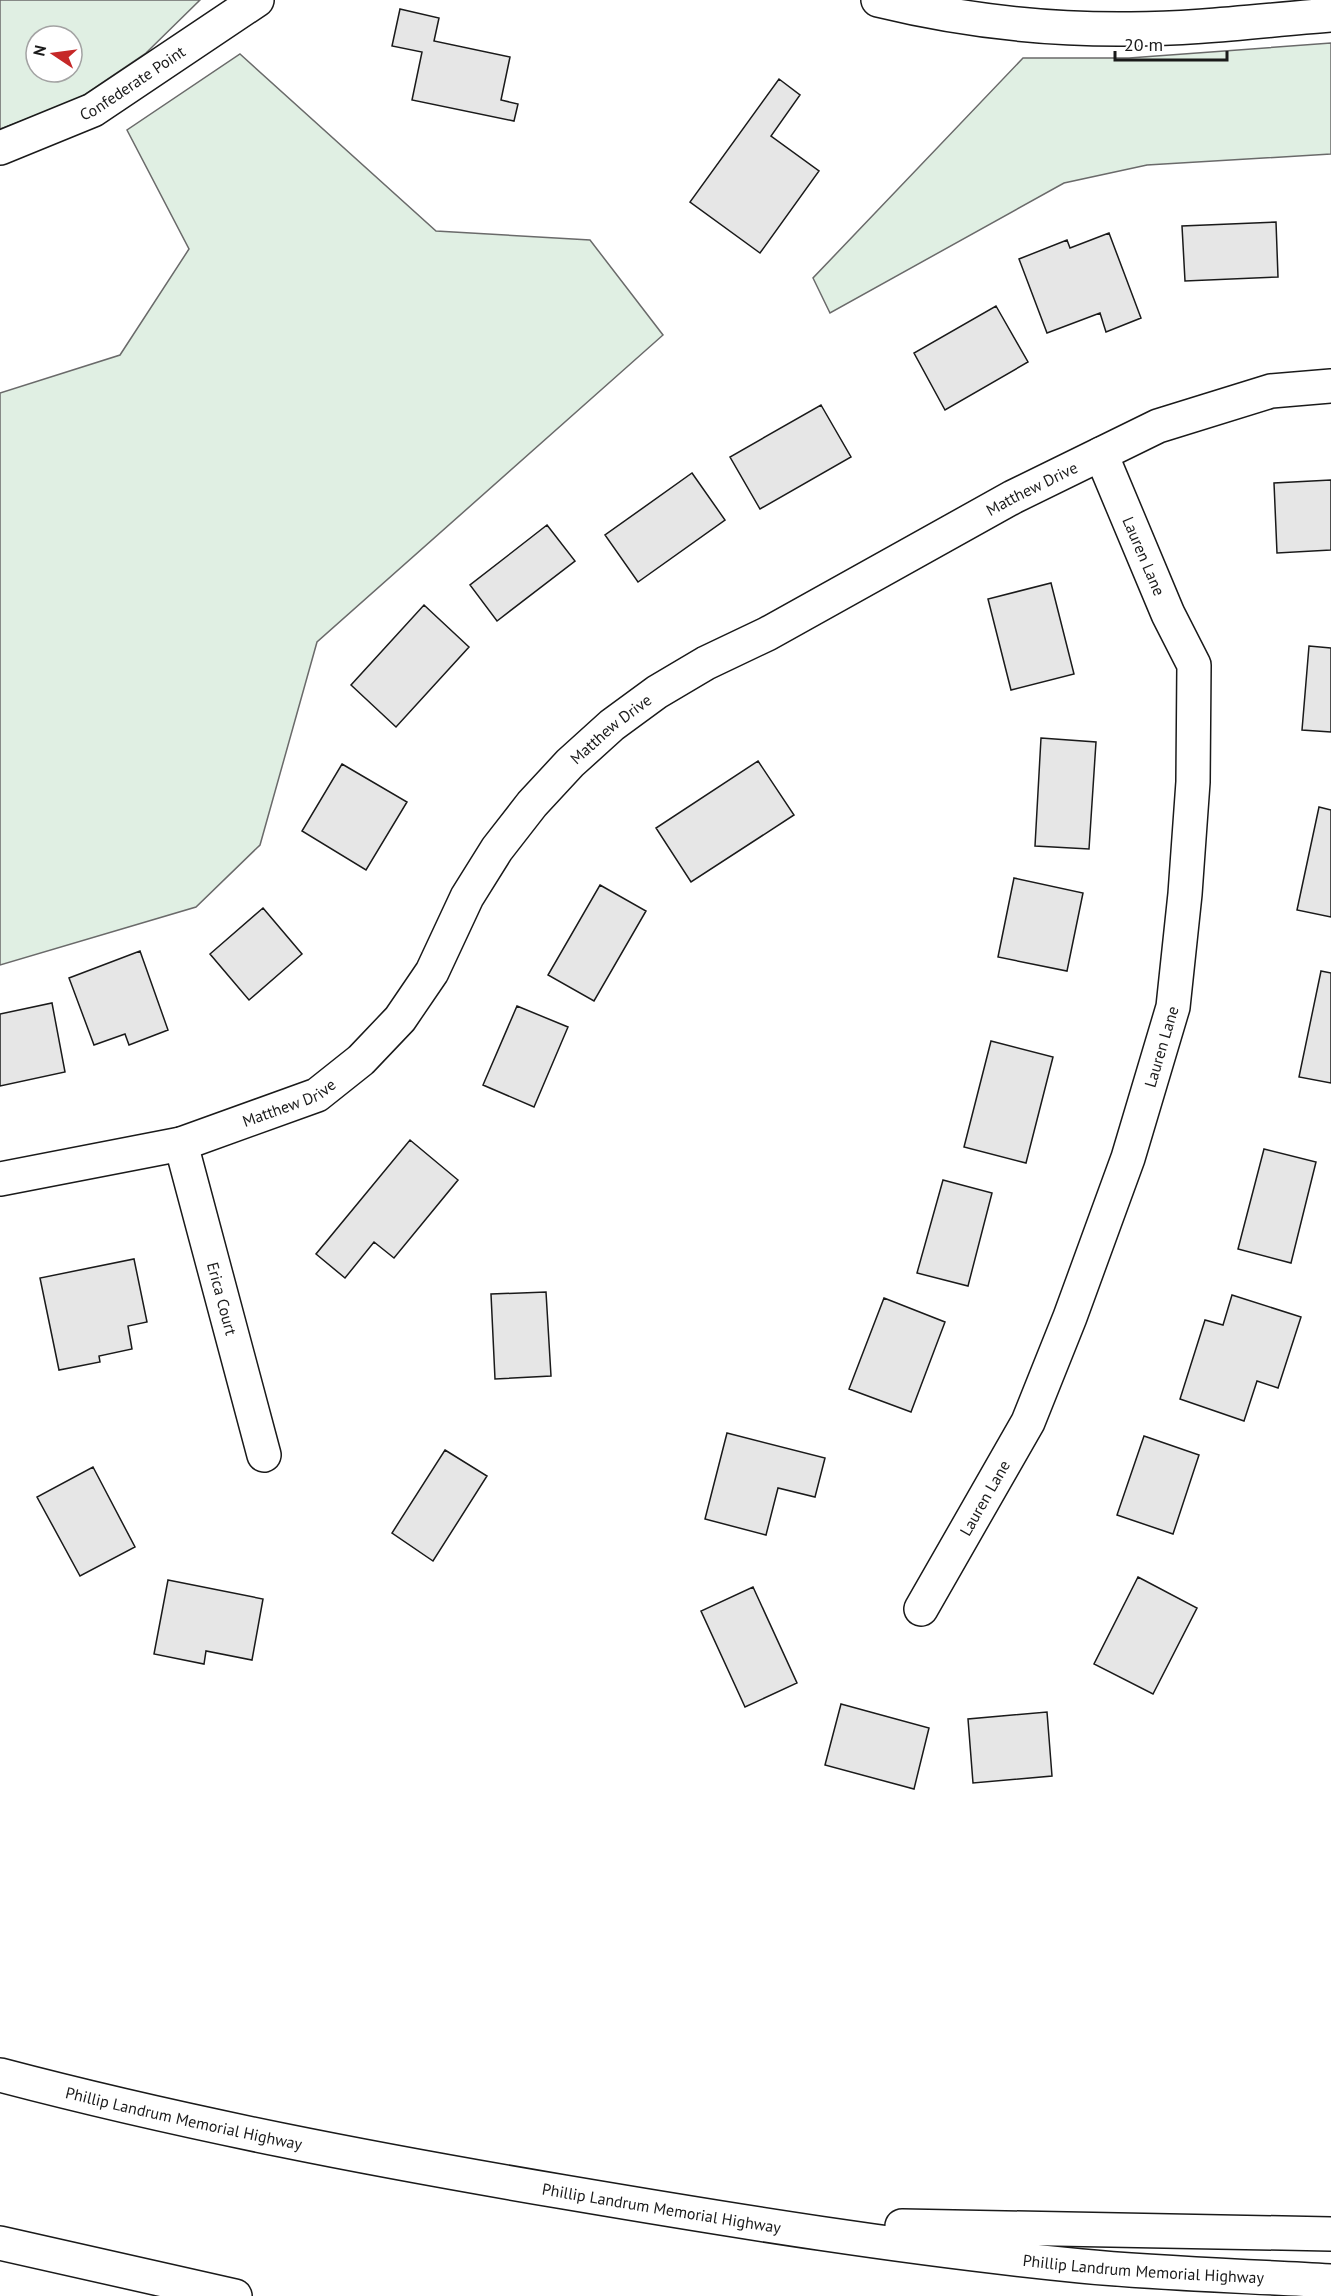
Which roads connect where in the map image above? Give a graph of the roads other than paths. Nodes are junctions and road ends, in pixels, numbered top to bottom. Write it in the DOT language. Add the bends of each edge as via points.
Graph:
graph roads {
  1 [pos="256,0"];
  2 [pos="878,0"];
  3 [pos="1331,15"];
  4 [pos="0,148"];
  5 [pos="1331,386"];
  6 [pos="1101,454"];
  7 [pos="181,1144"];
  8 [pos="0,1179"];
  9 [pos="264,1455"];
  10 [pos="921,1609"];
  11 [pos="0,2075"];
  12 [pos="762,2224"];
  13 [pos="1331,2234"];
  14 [pos="0,2243"];
  15 [pos="1331,2281"];
  16 [pos="236,2296"];
  1 -- 4 [label="main road, Confederate Point" via="93,110"];
  2 -- 3 [label="main road" via="973,19 1057,28 1132,30"];
  5 -- 6 [label="main road, Matthew Drive" via="1271,391 1158,426"];
  6 -- 7 [label="main road, Matthew Drive" via="1013,497 767,634 706,663 612,725 539,796 497,849 467,897 432,972 400,1019 361,1060 317,1095"];
  6 -- 10 [label="main road, Lauren Lane" via="1168,614 1194,665 1193,782 1173,1007 1128,1158 1028,1422"];
  7 -- 8 [label="main road, Matthew Drive"];
  7 -- 9 [label="main road, Erica Court"];
  11 -- 12 [label="main road, Phillip Landrum Memorial Highway" via="404,2165"];
  12 -- 13 [label="main road"];
  12 -- 15 [label="main road, Phillip Landrum Memorial Highway" via="1083,2266"];
  14 -- 16 [label="main road"];
}
